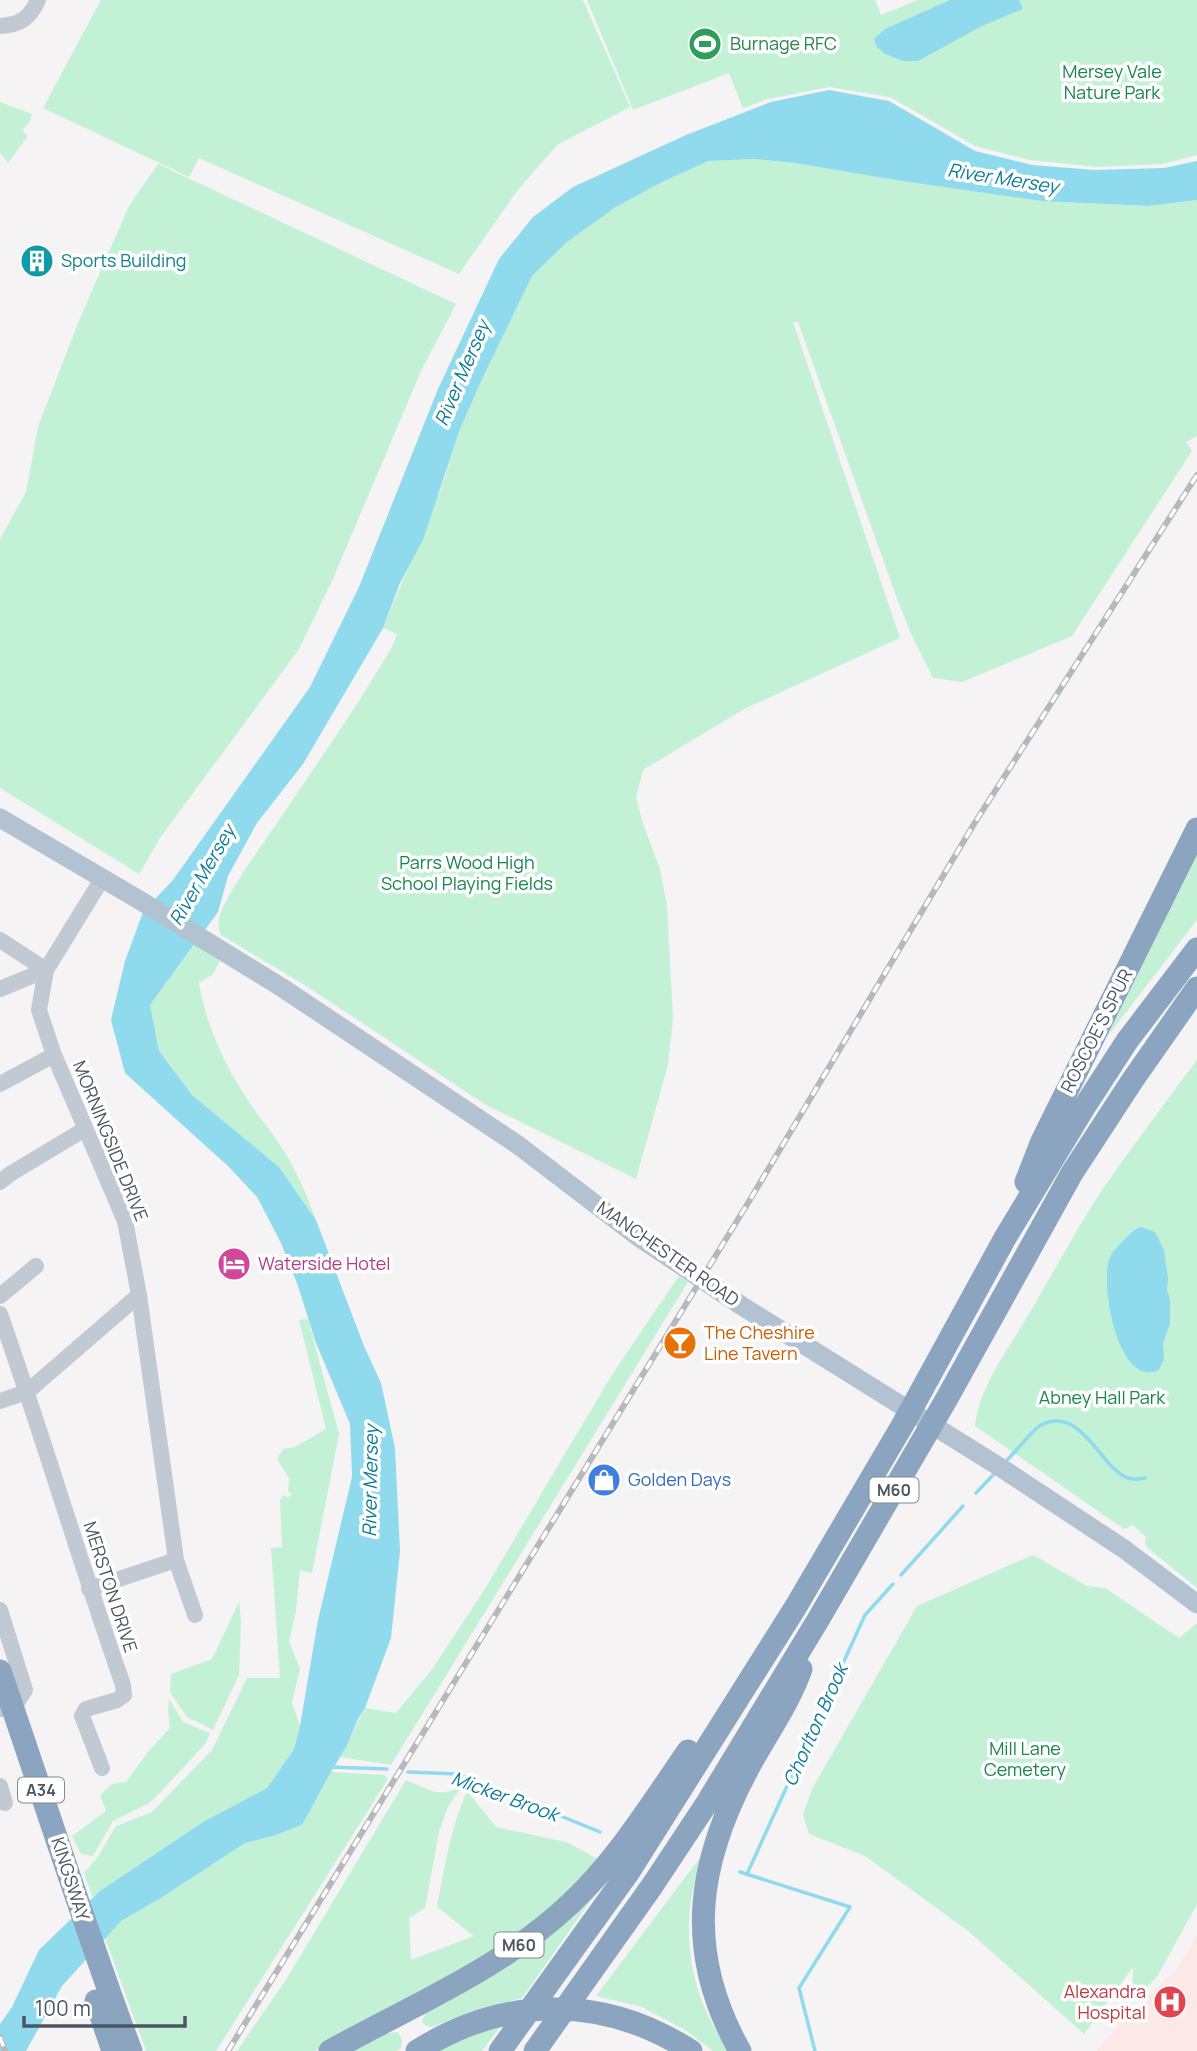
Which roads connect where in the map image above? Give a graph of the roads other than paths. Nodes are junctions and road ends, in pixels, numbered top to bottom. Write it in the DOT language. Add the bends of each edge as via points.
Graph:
graph roads {
  1 [pos="38,0"];
  2 [pos="0,26"];
  3 [pos="0,818"];
  4 [pos="1197,828"];
  5 [pos="102,879"];
  6 [pos="0,940"];
  7 [pos="1197,949"];
  8 [pos="46,970"];
  9 [pos="1197,988"];
  10 [pos="0,989"];
  11 [pos="1197,1014"];
  12 [pos="54,1055"];
  13 [pos="0,1084"];
  14 [pos="85,1129"];
  15 [pos="1072,1172"];
  16 [pos="0,1182"];
  17 [pos="1006,1238"];
  18 [pos="36,1266"];
  19 [pos="139,1295"];
  20 [pos="0,1296"];
  21 [pos="0,1314"];
  22 [pos="27,1392"];
  23 [pos="0,1401"];
  24 [pos="176,1560"];
  25 [pos="89,1589"];
  26 [pos="1197,1604"];
  27 [pos="795,1608"];
  28 [pos="0,1611"];
  29 [pos="195,1615"];
  30 [pos="818,1620"];
  31 [pos="0,1671"];
  32 [pos="4,1711"];
  33 [pos="102,1768"];
  34 [pos="0,1786"];
  35 [pos="5,1803"];
  36 [pos="117,2050"];
  37 [pos="330,2051"];
  38 [pos="417,2051"];
  39 [pos="499,2051"];
  40 [pos="535,2051"];
  41 [pos="691,2051"];
  42 [pos="740,2051"];
  1 -- 2 [label="street" via="23,21"];
  3 -- 5 [label="main road, MANCHESTER ROAD"];
  4 -- 17 [label="highway, ROSCOE'S SPUR / M60" via="1042,1141"];
  5 -- 8 [label="street, MORNINGSIDE DRIVE"];
  5 -- 26 [label="main road, MANCHESTER ROAD" via="281,987 518,1145 636,1236 960,1441 1124,1549"];
  6 -- 8 [label="street"];
  7 -- 17 [label="highway, M60" via="1120,1052"];
  8 -- 10 [label="street"];
  8 -- 12 [label="street, MORNINGSIDE DRIVE" via="39,1010"];
  9 -- 15 [label="highway, M60"];
  11 -- 15 [label="highway, M60"];
  12 -- 13 [label="street"];
  12 -- 14 [label="street, MORNINGSIDE DRIVE"];
  14 -- 16 [label="street"];
  14 -- 19 [label="street, MORNINGSIDE DRIVE" via="125,1221"];
  15 -- 30 [label="highway, M60"];
  17 -- 27 [label="highway, M60"];
  18 -- 20 [label="street"];
  19 -- 22 [label="street"];
  19 -- 24 [label="street, MORNINGSIDE DRIVE"];
  21 -- 22 [label="street, MERSTON DRIVE"];
  22 -- 23 [label="street"];
  22 -- 25 [label="street, MERSTON DRIVE"];
  24 -- 25 [label="street"];
  24 -- 29 [label="street, MORNINGSIDE DRIVE"];
  25 -- 33 [label="street, MERSTON DRIVE" via="124,1695 86,1709 82,1716"];
  27 -- 37 [label="highway, M60" via="742,1673 604,1869 569,1905 493,1961"];
  27 -- 39 [label="highway, M60" via="628,1873"];
  28 -- 32 [label="street" via="25,1690 22,1698"];
  30 -- 40 [label="highway, M60" via="666,1865"];
  30 -- 42 [label="highway, M60" via="793,1691 724,1816 707,1879 705,1953 715,1995"];
  31 -- 32 [label="highway, KINGSWAY / A34"];
  32 -- 36 [label="highway, KINGSWAY / A34"];
  34 -- 35 [label="street"];
  38 -- 41 [label="highway" via="441,2036 520,2010 597,2012 642,2026"];
}
